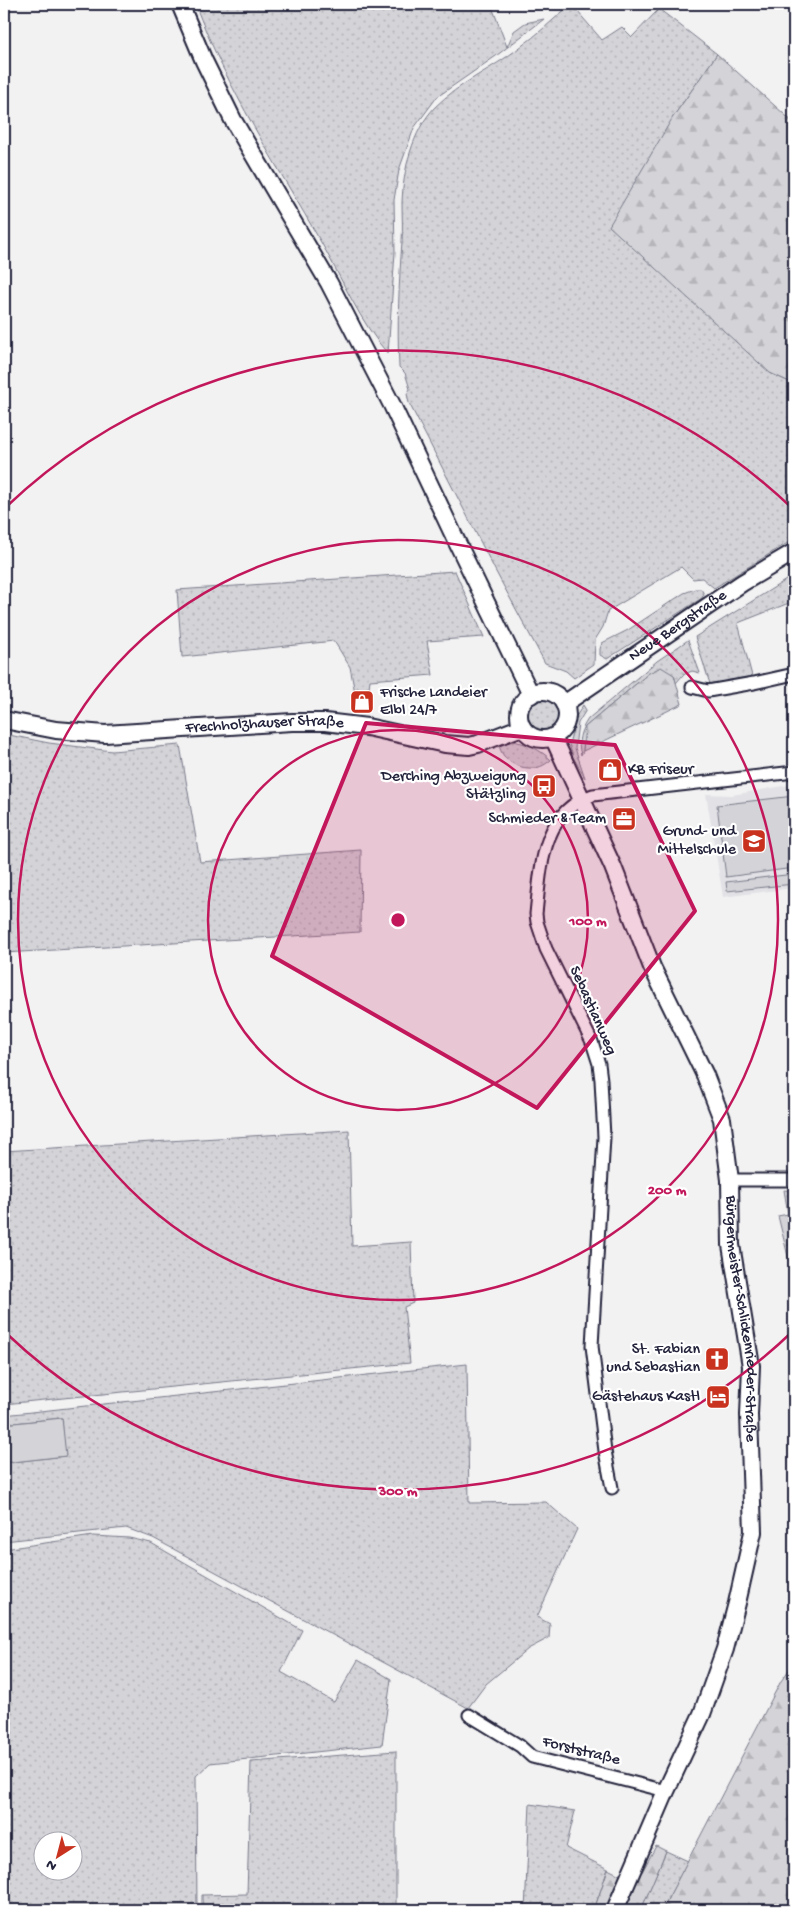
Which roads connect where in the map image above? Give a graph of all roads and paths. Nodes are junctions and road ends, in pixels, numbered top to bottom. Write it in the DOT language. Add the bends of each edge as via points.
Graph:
graph roads {
  1 [pos="180,4"];
  2 [pos="794,552"];
  3 [pos="794,674"];
  4 [pos="692,688"];
  5 [pos="531,695"];
  6 [pos="564,704"];
  7 [pos="4,720"];
  8 [pos="522,727"];
  9 [pos="553,737"];
  10 [pos="794,772"];
  11 [pos="582,798"];
  12 [pos="730,1180"];
  13 [pos="794,1180"];
  14 [pos="612,1488"];
  15 [pos="469,1715"];
  16 [pos="666,1791"];
  17 [pos="615,1910"];
  1 -- 5 [label="street" via="233,120 329,283 392,405"];
  2 -- 6 [label="street, Neue Bergstraße" via="728,592"];
  3 -- 4 [label="street" via="708,691"];
  5 -- 6 [label="street" via="549,692"];
  5 -- 8 [label="street" via="520,709"];
  6 -- 9 [label="street" via="566,723"];
  7 -- 8 [label="street, Frechholzhauser Straße" via="56,730 106,734 325,722 469,746"];
  8 -- 9 [label="street" via="530,736 542,740"];
  9 -- 11 [label="street, Bürgermeister-Schlickenrieder-Straße"];
  10 -- 11 [label="street"];
  11 -- 12 [label="street, Bürgermeister-Schlickenrieder-Straße" via="652,967 715,1098 724,1129"];
  11 -- 14 [label="street, Sebastianweg" via="559,816 550,833 536,914 546,949 592,1042 599,1064 604,1137 592,1346"];
  12 -- 13 [label="street"];
  12 -- 16 [label="street, Bürgermeister-Schlickenrieder-Straße" via="731,1244 751,1366 749,1415 753,1532 725,1649 702,1714"];
  15 -- 16 [label="street, Forststraße" via="532,1757"];
  16 -- 17 [label="street, Bürgermeister-Schlickenrieder-Straße"];
}
